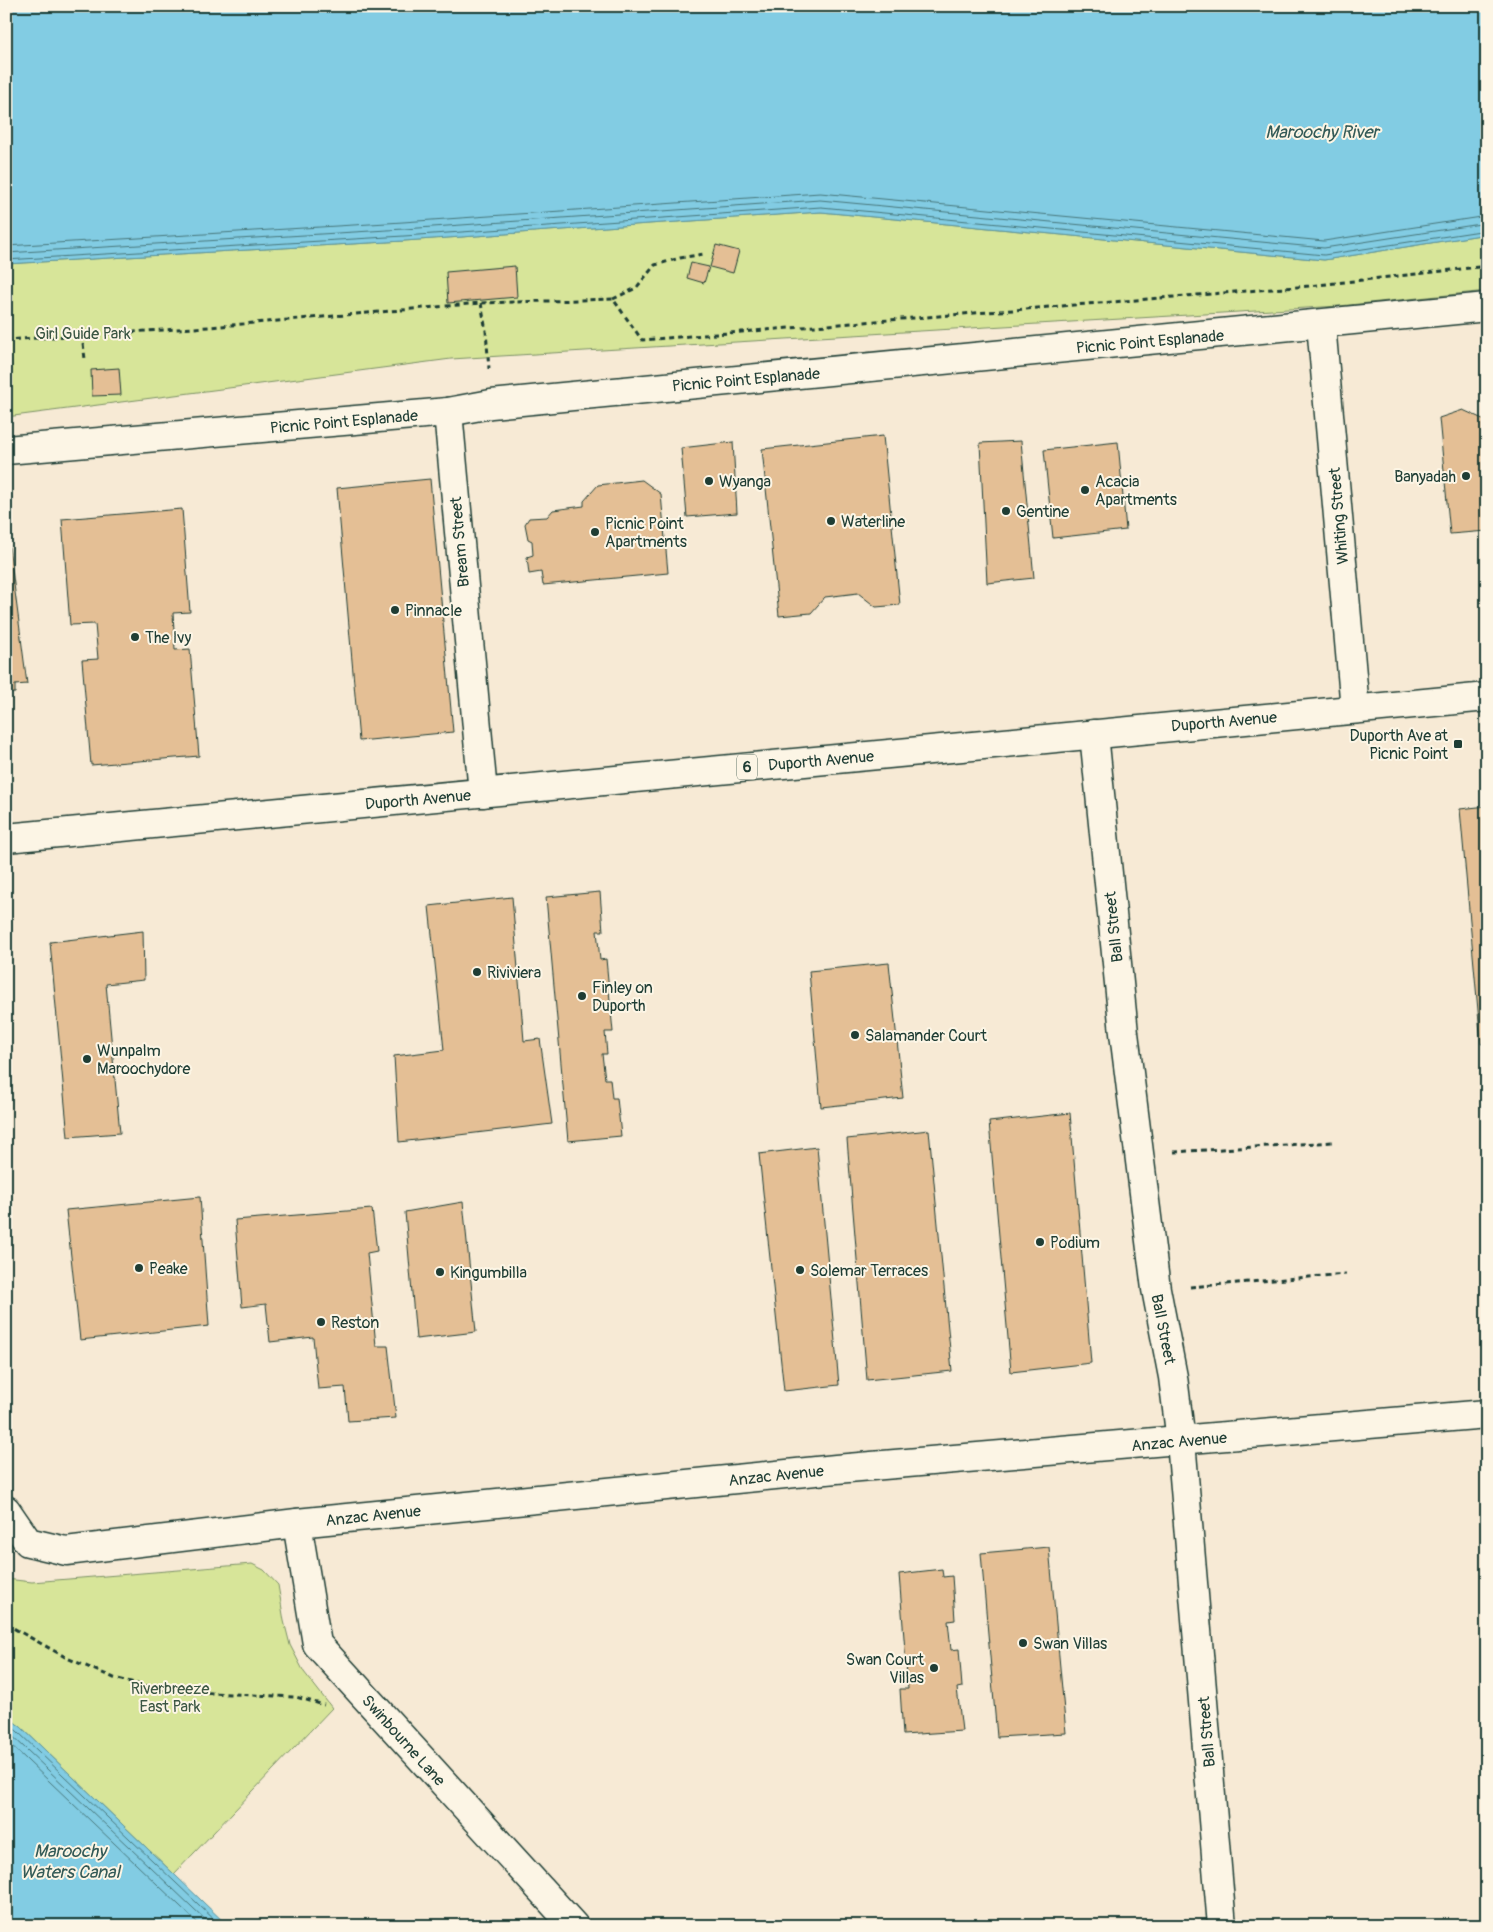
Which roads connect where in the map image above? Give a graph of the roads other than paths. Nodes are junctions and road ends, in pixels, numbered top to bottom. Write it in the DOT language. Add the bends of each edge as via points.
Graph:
graph roads {
  1 [pos="1487,307"];
  2 [pos="1322,324"];
  3 [pos="448,412"];
  4 [pos="6,450"];
  5 [pos="1487,697"];
  6 [pos="1356,709"];
  7 [pos="1094,734"];
  8 [pos="483,792"];
  9 [pos="6,838"];
  10 [pos="1487,1414"];
  11 [pos="1181,1441"];
  12 [pos="6,1510"];
  13 [pos="298,1523"];
  14 [pos="574,1926"];
  15 [pos="1222,1926"];
  1 -- 2 [label="street, Picnic Point Esplanade"];
  2 -- 3 [label="street, Picnic Point Esplanade" via="491,404"];
  2 -- 6 [label="street, Whiting Street"];
  3 -- 4 [label="street, Picnic Point Esplanade"];
  3 -- 8 [label="street, Bream Street"];
  5 -- 6 [label="street, Duporth Avenue / 6"];
  6 -- 7 [label="street, Duporth Avenue / 6"];
  7 -- 8 [label="street, Duporth Avenue / 6"];
  7 -- 11 [label="street, Ball Street" via="1124,1034 1156,1289"];
  8 -- 9 [label="street, Duporth Avenue / 6"];
  10 -- 11 [label="street, Anzac Avenue"];
  11 -- 13 [label="street, Anzac Avenue" via="827,1470"];
  11 -- 15 [label="street, Ball Street"];
  12 -- 13 [label="street, Anzac Avenue" via="28,1542 66,1551"];
  13 -- 14 [label="street, Swinbourne Lane" via="317,1644"];
}
